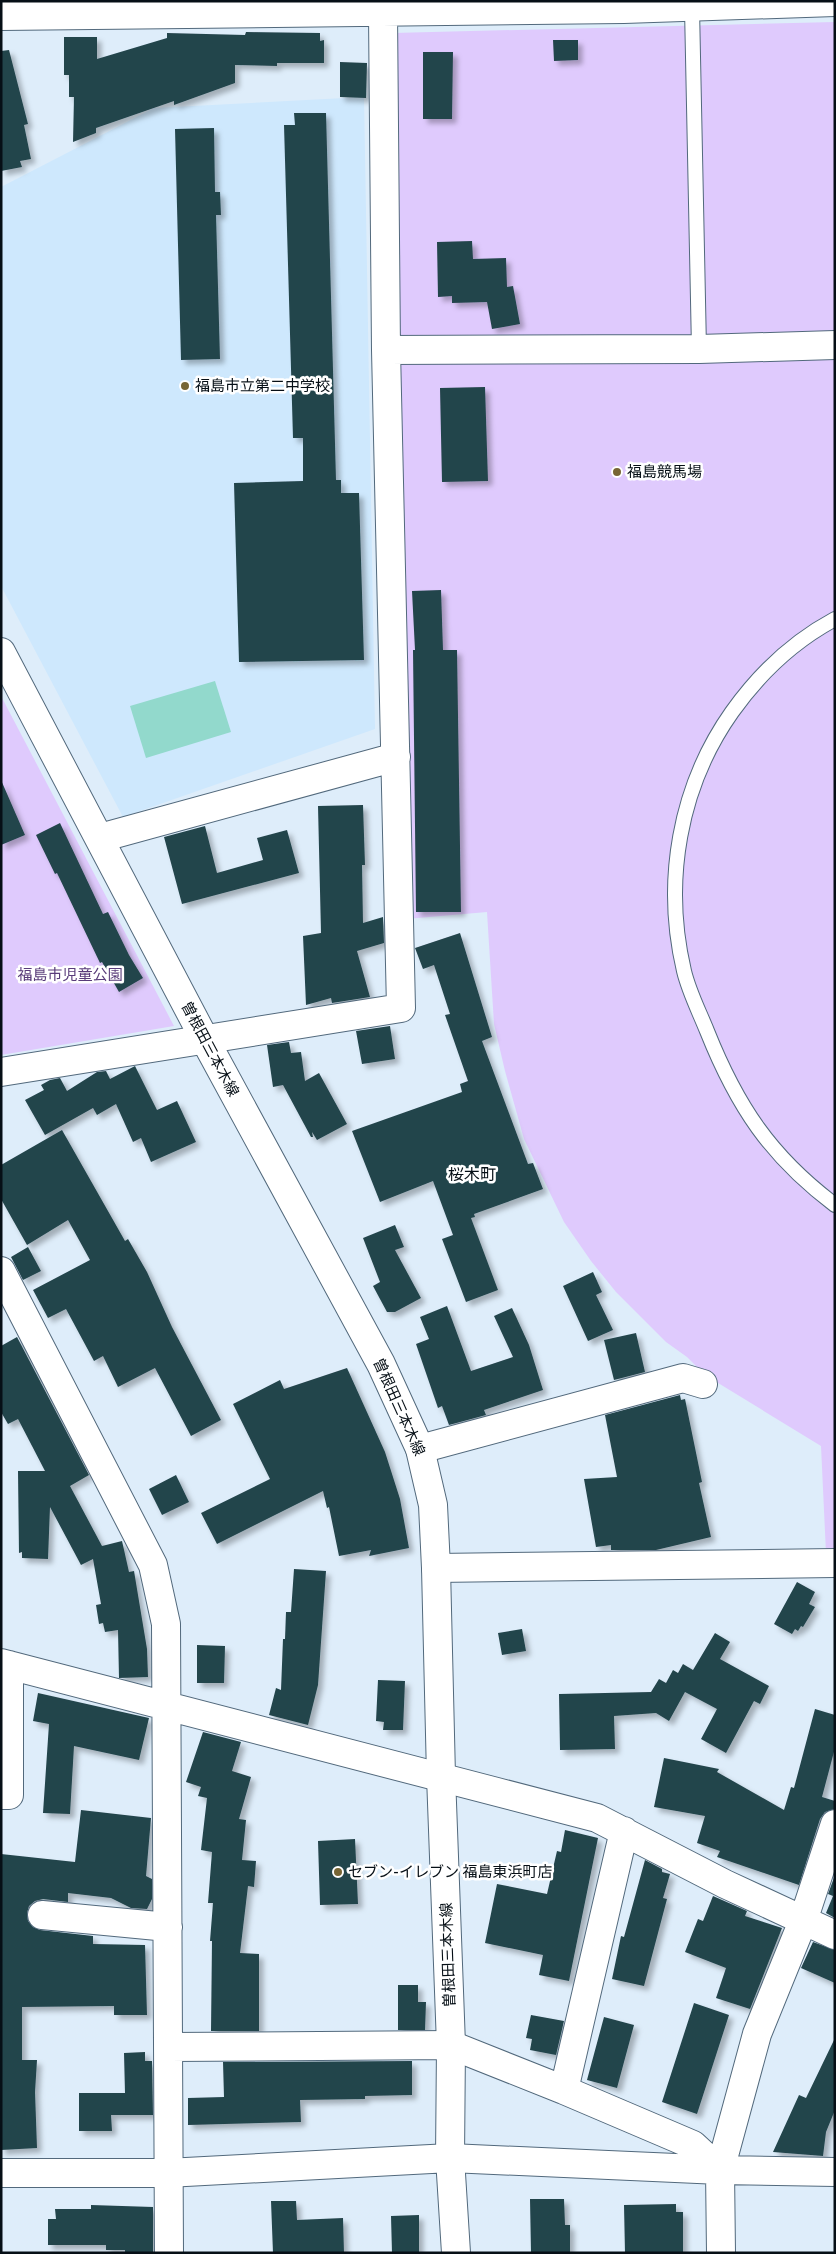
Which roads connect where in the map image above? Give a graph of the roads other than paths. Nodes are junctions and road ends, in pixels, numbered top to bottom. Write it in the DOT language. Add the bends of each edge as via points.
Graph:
graph roads {
  1 [pos="835,2"];
  2 [pos="622,5"];
  3 [pos="141,8"];
  4 [pos="692,8"];
  5 [pos="383,13"];
  6 [pos="1,16"];
  7 [pos="835,345"];
  8 [pos="699,349"];
  9 [pos="386,350"];
  10 [pos="835,619"];
  11 [pos="1,652"];
  12 [pos="396,757"];
  13 [pos="100,838"];
  14 [pos="205,1040"];
  15 [pos="1,1072"];
  16 [pos="835,1205"];
  17 [pos="1,1271"];
  18 [pos="703,1384"];
  19 [pos="420,1450"];
  20 [pos="835,1563"];
  21 [pos="436,1568"];
  22 [pos="5,1664"];
  23 [pos="166,1706"];
  24 [pos="441,1776"];
  25 [pos="1,1795"];
  26 [pos="835,1824"];
  27 [pos="624,1831"];
  28 [pos="42,1915"];
  29 [pos="803,1921"];
  30 [pos="168,1927"];
  31 [pos="835,1935"];
  32 [pos="169,2046"];
  33 [pos="451,2046"];
  34 [pos="564,2090"];
  35 [pos="450,2158"];
  36 [pos="720,2170"];
  37 [pos="835,2172"];
  38 [pos="1,2173"];
  39 [pos="167,2173"];
  40 [pos="169,2253"];
  41 [pos="456,2253"];
  42 [pos="721,2253"];
  1 -- 4 [label="street"];
  2 -- 4 [label="street"];
  2 -- 5 [label="street"];
  3 -- 5 [label="street"];
  3 -- 6 [label="street"];
  4 -- 8 [label="lane"];
  5 -- 9 [label="street"];
  7 -- 8 [label="street"];
  8 -- 9 [label="street"];
  9 -- 12 [label="street"];
  10 -- 16 [label="lane" via="780,657 741,699 724,723 709,748 688,801 676,858 674,886 685,972 720,1064 742,1106 770,1145 792,1169"];
  11 -- 13 [label="street, 曽根田三本木線"];
  12 -- 13 [label="street"];
  12 -- 14 [label="street" via="401,1008"];
  13 -- 14 [label="street, 曽根田三本木線"];
  14 -- 15 [label="street"];
  14 -- 19 [label="street, 曽根田三本木線" via="381,1364"];
  17 -- 23 [label="street" via="153,1565 166,1624"];
  18 -- 19 [label="street" via="683,1378"];
  19 -- 21 [label="street, 曽根田三本木線" via="433,1505"];
  20 -- 21 [label="street"];
  21 -- 24 [label="street, 曽根田三本木線"];
  22 -- 23 [label="street"];
  22 -- 25 [label="street" via="9,1795"];
  23 -- 24 [label="street"];
  23 -- 30 [label="street"];
  24 -- 27 [label="street" via="597,1818"];
  24 -- 33 [label="street, 曽根田三本木線"];
  26 -- 29 [label="street"];
  27 -- 29 [label="street"];
  27 -- 34 [label="street"];
  28 -- 30 [label="street"];
  29 -- 31 [label="street"];
  29 -- 36 [label="street" via="757,2034"];
  30 -- 32 [label="street"];
  32 -- 33 [label="street"];
  32 -- 39 [label="street"];
  33 -- 34 [label="street"];
  33 -- 35 [label="street, 曽根田三本木線"];
  34 -- 36 [label="street" via="692,2146"];
  35 -- 36 [label="street"];
  35 -- 39 [label="street"];
  35 -- 41 [label="street, 曽根田三本木線"];
  36 -- 37 [label="street"];
  36 -- 42 [label="street"];
  38 -- 39 [label="street"];
  39 -- 40 [label="street"];
}
